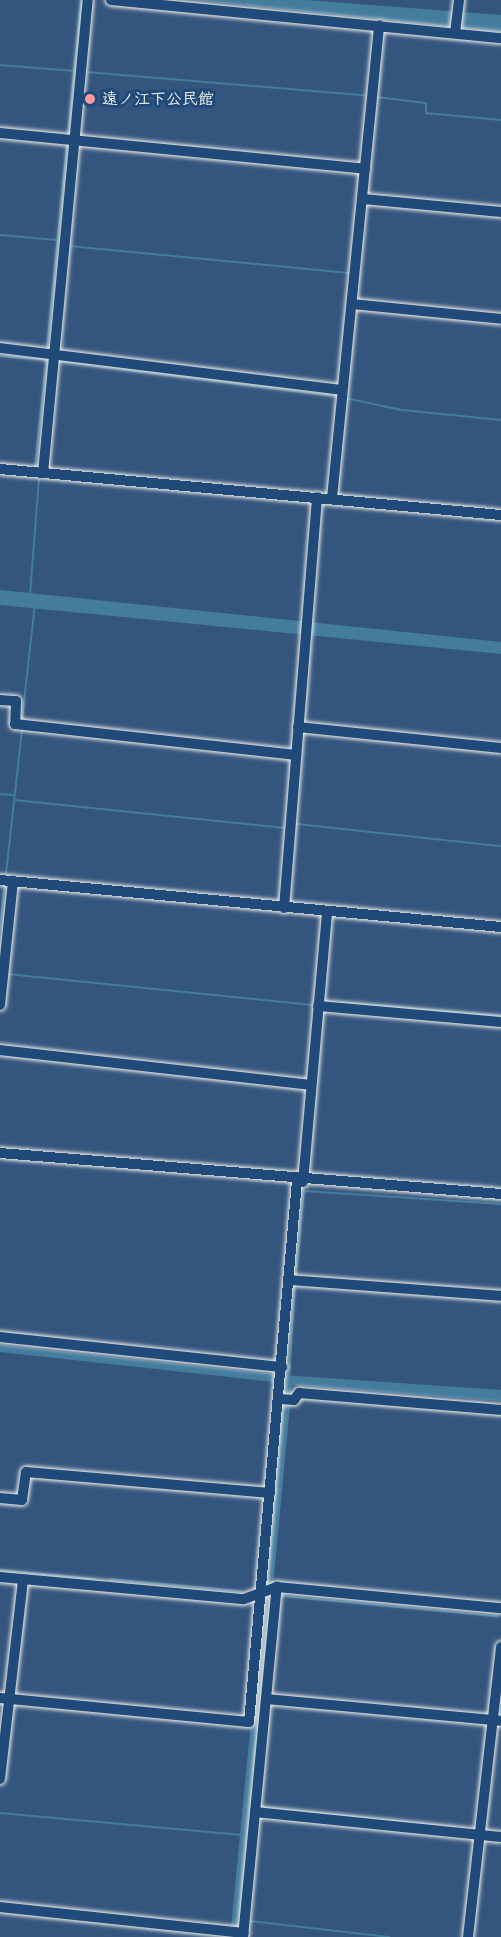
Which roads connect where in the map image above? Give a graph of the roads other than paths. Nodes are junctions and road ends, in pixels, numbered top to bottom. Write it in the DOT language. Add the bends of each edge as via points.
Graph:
graph roads {
  1 [pos="88,0"];
  2 [pos="111,0"];
  3 [pos="459,0"];
  4 [pos="380,25"];
  5 [pos="455,29"];
  6 [pos="501,38"];
  7 [pos="0,133"];
  8 [pos="75,139"];
  9 [pos="365,169"];
  10 [pos="363,199"];
  11 [pos="501,212"];
  12 [pos="352,304"];
  13 [pos="501,319"];
  14 [pos="0,348"];
  15 [pos="53,358"];
  16 [pos="340,395"];
  17 [pos="0,469"];
  18 [pos="43,473"];
  19 [pos="317,497"];
  20 [pos="332,498"];
  21 [pos="501,515"];
  22 [pos="0,700"];
  23 [pos="298,727"];
  24 [pos="501,748"];
  25 [pos="296,755"];
  26 [pos="0,880"];
  27 [pos="13,881"];
  28 [pos="284,908"];
  29 [pos="327,912"];
  30 [pos="501,927"];
  31 [pos="0,1005"];
  32 [pos="318,1006"];
  33 [pos="501,1022"];
  34 [pos="0,1050"];
  35 [pos="311,1085"];
  36 [pos="0,1153"];
  37 [pos="300,1182"];
  38 [pos="501,1194"];
  39 [pos="293,1281"];
  40 [pos="501,1296"];
  41 [pos="0,1337"];
  42 [pos="282,1369"];
  43 [pos="279,1399"];
  44 [pos="501,1410"];
  45 [pos="270,1493"];
  46 [pos="0,1498"];
  47 [pos="0,1577"];
  48 [pos="23,1579"];
  49 [pos="271,1591"];
  50 [pos="501,1608"];
  51 [pos="501,1647"];
  52 [pos="4,1699"];
  53 [pos="266,1699"];
  54 [pos="497,1721"];
  55 [pos="0,1779"];
  56 [pos="255,1808"];
  57 [pos="480,1835"];
  58 [pos="501,1837"];
  59 [pos="0,1907"];
  60 [pos="244,1927"];
  61 [pos="468,1937"];
  1 -- 8 [label="street"];
  2 -- 4 [label="street"];
  3 -- 5 [label="street"];
  4 -- 5 [label="street"];
  4 -- 9 [label="street"];
  5 -- 6 [label="street"];
  7 -- 8 [label="street"];
  8 -- 9 [label="street"];
  8 -- 15 [label="street"];
  9 -- 10 [label="street"];
  10 -- 11 [label="street"];
  10 -- 12 [label="street"];
  12 -- 13 [label="street"];
  12 -- 16 [label="street"];
  14 -- 15 [label="street"];
  15 -- 16 [label="street"];
  15 -- 18 [label="street"];
  16 -- 20 [label="street"];
  17 -- 18 [label="street"];
  18 -- 19 [label="street"];
  19 -- 20 [label="street"];
  19 -- 23 [label="street"];
  20 -- 21 [label="street"];
  22 -- 25 [label="street" via="16,701 15,724"];
  23 -- 24 [label="street"];
  23 -- 25 [label="street"];
  25 -- 28 [label="street"];
  26 -- 27 [label="street"];
  27 -- 28 [label="street"];
  27 -- 31 [label="street"];
  28 -- 29 [label="street"];
  29 -- 30 [label="street"];
  29 -- 32 [label="street"];
  32 -- 33 [label="street"];
  32 -- 35 [label="street"];
  34 -- 35 [label="street"];
  35 -- 37 [label="street"];
  36 -- 37 [label="street"];
  37 -- 38 [label="street"];
  37 -- 39 [label="street"];
  39 -- 40 [label="street"];
  39 -- 42 [label="street"];
  41 -- 42 [label="street"];
  42 -- 43 [label="street"];
  43 -- 44 [label="street" via="294,1400 299,1393"];
  43 -- 45 [label="street"];
  45 -- 46 [label="street" via="26,1472 22,1500"];
  45 -- 49 [label="street"];
  47 -- 48 [label="street"];
  48 -- 49 [label="street" via="244,1599"];
  48 -- 52 [label="street"];
  49 -- 50 [label="street"];
  49 -- 52 [label="street" via="249,1722"];
  49 -- 53 [label="street"];
  51 -- 54 [label="street"];
  52 -- 55 [label="street"];
  53 -- 54 [label="street"];
  53 -- 56 [label="street"];
  54 -- 57 [label="street"];
  56 -- 57 [label="street"];
  56 -- 60 [label="street"];
  57 -- 58 [label="street"];
  57 -- 61 [label="street"];
  59 -- 60 [label="street" via="228,1931"];
}
